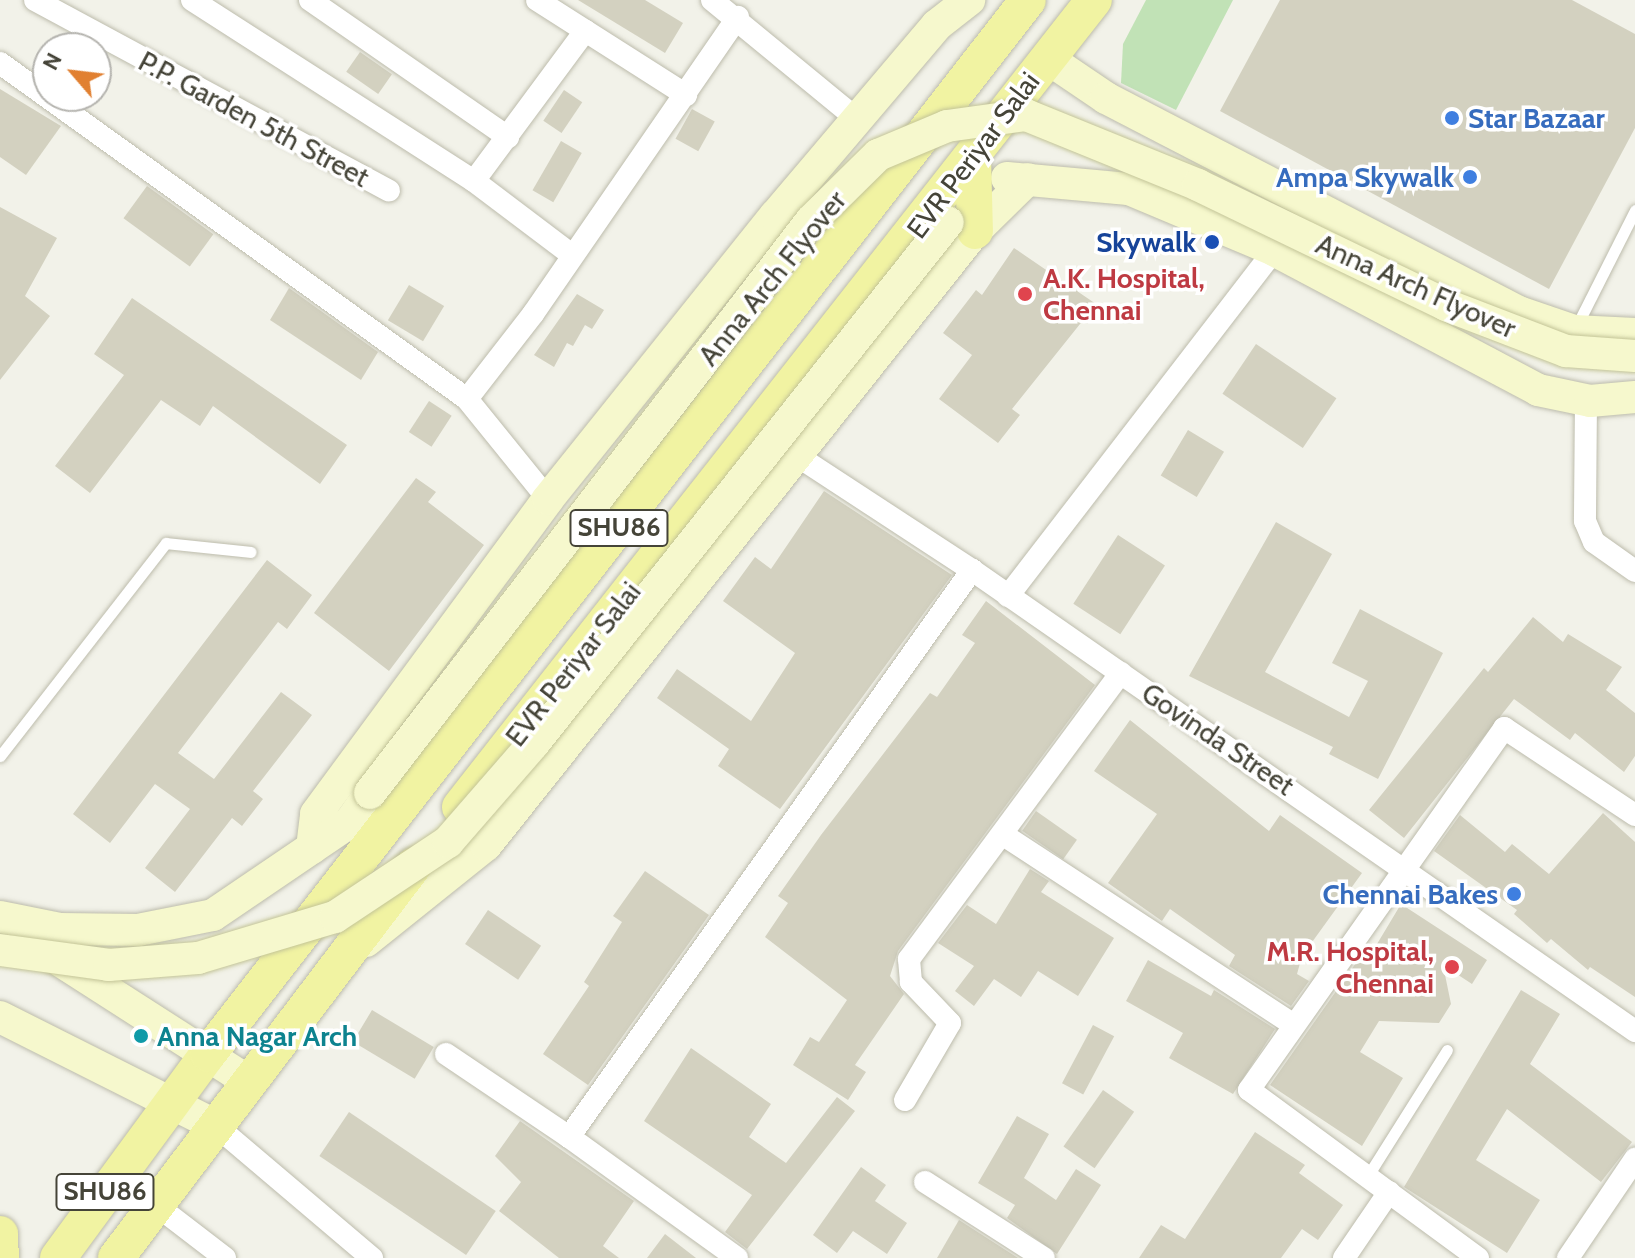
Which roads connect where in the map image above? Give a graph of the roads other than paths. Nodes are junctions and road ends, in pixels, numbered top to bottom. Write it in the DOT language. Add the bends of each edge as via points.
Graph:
graph roads {
  1 [pos="35,0"];
  2 [pos="192,0"];
  3 [pos="310,0"];
  4 [pos="537,0"];
  5 [pos="712,0"];
  6 [pos="969,0"];
  7 [pos="1028,0"];
  8 [pos="1094,0"];
  9 [pos="738,17"];
  10 [pos="585,31"];
  11 [pos="1047,58"];
  12 [pos="0,63"];
  13 [pos="686,95"];
  14 [pos="858,120"];
  15 [pos="1161,126"];
  16 [pos="508,137"];
  17 [pos="973,157"];
  18 [pos="474,181"];
  19 [pos="1129,189"];
  20 [pos="389,191"];
  21 [pos="1635,210"];
  22 [pos="964,214"];
  23 [pos="1274,250"];
  24 [pos="572,255"];
  25 [pos="1574,331"];
  26 [pos="1635,334"];
  27 [pos="1635,356"];
  28 [pos="1635,397"];
  29 [pos="467,399"];
  30 [pos="1586,399"];
  31 [pos="796,455"];
  32 [pos="548,499"];
  33 [pos="251,552"];
  34 [pos="972,570"];
  35 [pos="1635,571"];
  36 [pos="1008,596"];
  37 [pos="1121,673"];
  38 [pos="0,756"];
  39 [pos="1635,815"];
  40 [pos="350,822"];
  41 [pos="1002,834"];
  42 [pos="312,848"];
  43 [pos="1403,867"];
  44 [pos="349,875"];
  45 [pos="0,919"];
  46 [pos="0,950"];
  47 [pos="334,967"];
  48 [pos="0,1017"];
  49 [pos="1292,1024"];
  50 [pos="1635,1031"];
  51 [pos="1447,1050"];
  52 [pos="208,1054"];
  53 [pos="446,1054"];
  54 [pos="248,1081"];
  55 [pos="905,1100"];
  56 [pos="171,1103"];
  57 [pos="215,1125"];
  58 [pos="569,1137"];
  59 [pos="1635,1159"];
  60 [pos="1367,1177"];
  61 [pos="925,1182"];
  62 [pos="1389,1192"];
  63 [pos="156,1205"];
  64 [pos="0,1234"];
  65 [pos="1,1258"];
  66 [pos="58,1258"];
  67 [pos="118,1258"];
  68 [pos="225,1258"];
  69 [pos="372,1258"];
  70 [pos="737,1258"];
  71 [pos="1044,1258"];
  72 [pos="1344,1258"];
  73 [pos="1478,1258"];
  74 [pos="1568,1258"];
  1 -- 20 [label="street, P.P. Garden 5th Street"];
  2 -- 18 [label="street"];
  3 -- 16 [label="street"];
  4 -- 10 [label="street"];
  5 -- 9 [label="street"];
  6 -- 14 [label="main road" via="937,25"];
  7 -- 44 [label="main road, EVR Periyar Salai / SHU86"];
  8 -- 11 [label="main road, EVR Periyar Salai / SHU86"];
  9 -- 13 [label="street"];
  9 -- 14 [label="street"];
  10 -- 13 [label="street"];
  10 -- 16 [label="street"];
  11 -- 15 [label="main road" via="1106,98"];
  11 -- 17 [label="main road, EVR Periyar Salai / SHU86"];
  12 -- 29 [label="street"];
  13 -- 24 [label="street"];
  14 -- 32 [label="main road"];
  15 -- 19 [label="main road"];
  15 -- 25 [label="main road" via="1519,312"];
  16 -- 18 [label="street"];
  17 -- 22 [label="main road"];
  17 -- 47 [label="main road, EVR Periyar Salai / SHU86"];
  18 -- 24 [label="street"];
  19 -- 22 [label="main road" via="1008,178"];
  19 -- 23 [label="main road"];
  21 -- 25 [label="lane"];
  22 -- 31 [label="main road"];
  22 -- 46 [label="main road, bridge" via="448,842 335,917 198,958 109,965"];
  23 -- 30 [label="main road" via="1538,390"];
  23 -- 36 [label="street"];
  24 -- 29 [label="street"];
  25 -- 26 [label="main road"];
  27 -- 40 [label="main road, Anna Arch Flyover, bridge" via="1566,351 1446,305 1198,185 1026,115 947,126 878,155 811,221"];
  28 -- 30 [label="main road"];
  29 -- 32 [label="street"];
  30 -- 35 [label="street" via="1585,521 1594,542"];
  31 -- 34 [label="street, Govinda Street"];
  31 -- 47 [label="main road" via="486,845"];
  32 -- 42 [label="main road" via="316,814"];
  33 -- 38 [label="lane" via="166,543"];
  34 -- 36 [label="street, Govinda Street"];
  34 -- 58 [label="street"];
  36 -- 37 [label="street, Govinda Street"];
  37 -- 41 [label="street"];
  37 -- 43 [label="street, Govinda Street"];
  39 -- 43 [label="street" via="1504,728"];
  40 -- 42 [label="main road, Anna Arch Flyover"];
  40 -- 44 [label="main road"];
  41 -- 49 [label="street"];
  41 -- 55 [label="street" via="909,959 911,982 950,1023"];
  42 -- 45 [label="main road, Anna Arch Flyover" via="213,915 138,930 60,929"];
  43 -- 49 [label="street"];
  43 -- 50 [label="street, Govinda Street"];
  44 -- 52 [label="main road, EVR Periyar Salai / SHU86"];
  45 -- 52 [label="main road"];
  47 -- 54 [label="main road, EVR Periyar Salai / SHU86"];
  48 -- 56 [label="main road"];
  49 -- 60 [label="street" via="1249,1090"];
  51 -- 60 [label="lane"];
  52 -- 54 [label="main road"];
  52 -- 56 [label="main road, EVR Periyar Salai / SHU86"];
  53 -- 58 [label="street"];
  54 -- 57 [label="main road, EVR Periyar Salai / SHU86"];
  56 -- 57 [label="main road"];
  56 -- 66 [label="main road, EVR Periyar Salai / SHU86"];
  57 -- 63 [label="main road, EVR Periyar Salai / SHU86"];
  57 -- 69 [label="street"];
  58 -- 70 [label="street"];
  59 -- 74 [label="street"];
  60 -- 62 [label="street"];
  61 -- 71 [label="street"];
  62 -- 72 [label="street"];
  62 -- 73 [label="street"];
  63 -- 67 [label="main road, EVR Periyar Salai / SHU86"];
  63 -- 68 [label="street"];
  64 -- 65 [label="main road"];
}
